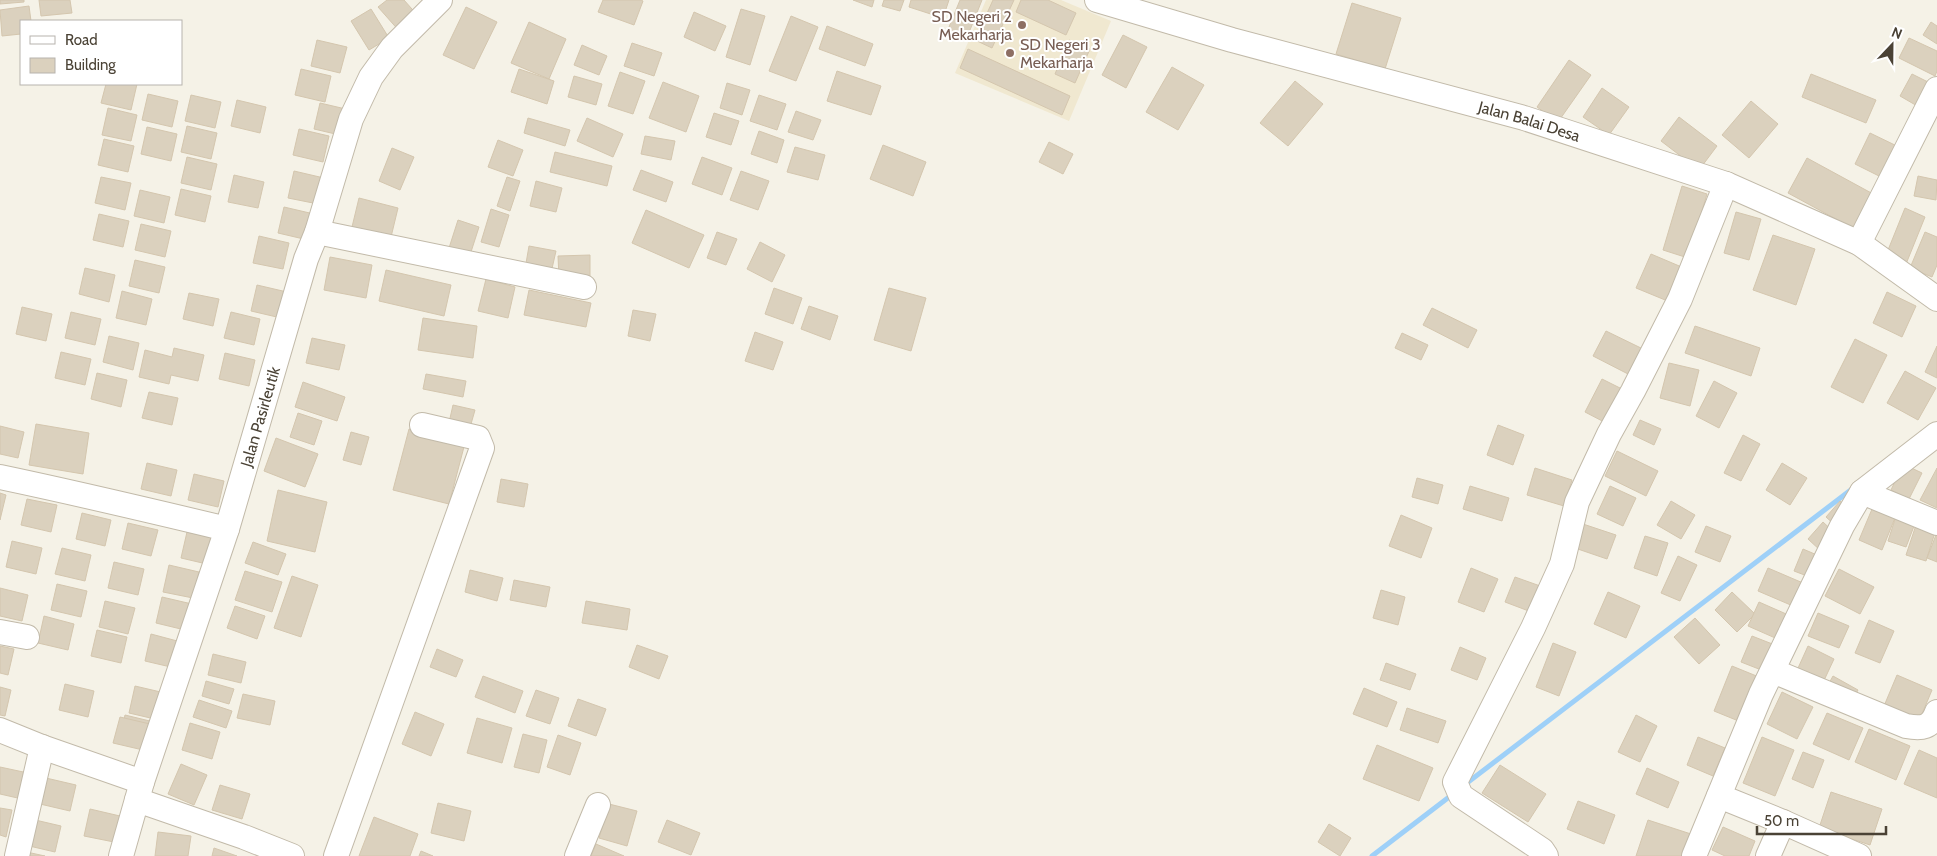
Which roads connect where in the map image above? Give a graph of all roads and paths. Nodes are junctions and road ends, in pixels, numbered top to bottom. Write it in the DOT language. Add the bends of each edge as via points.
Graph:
graph roads {
  1 [pos="440,0"];
  2 [pos="1096,0"];
  3 [pos="1937,89"];
  4 [pos="1726,184"];
  5 [pos="317,232"];
  6 [pos="1859,243"];
  7 [pos="584,288"];
  8 [pos="1937,299"];
  9 [pos="422,424"];
  10 [pos="1937,434"];
  11 [pos="0,477"];
  12 [pos="1862,492"];
  13 [pos="1937,523"];
  14 [pos="228,528"];
  15 [pos="0,632"];
  16 [pos="27,637"];
  17 [pos="1773,671"];
  18 [pos="1937,712"];
  19 [pos="0,730"];
  20 [pos="42,747"];
  21 [pos="140,791"];
  22 [pos="1718,796"];
  23 [pos="598,806"];
  24 [pos="1783,822"];
  25 [pos="12,846"];
  26 [pos="121,856"];
  27 [pos="292,856"];
  28 [pos="336,856"];
  29 [pos="577,856"];
  30 [pos="1546,856"];
  31 [pos="1694,856"];
  32 [pos="1768,856"];
  33 [pos="1859,856"];
  1 -- 5 [label="street, Jalan Pasirleutik" via="392,48 371,77 351,119"];
  2 -- 4 [label="street, Jalan Balai Desa" via="1524,118"];
  3 -- 6 [label="street"];
  4 -- 6 [label="street, Jalan Balai Desa"];
  4 -- 30 [label="street" via="1680,299 1577,502 1562,564 1458,789"];
  5 -- 7 [label="street"];
  5 -- 14 [label="street, Jalan Pasirleutik" via="306,259"];
  6 -- 8 [label="street, Jalan Balai Desa"];
  9 -- 28 [label="street" via="478,438 482,448"];
  10 -- 12 [label="street"];
  11 -- 14 [label="street"];
  12 -- 13 [label="street"];
  12 -- 17 [label="street" via="1842,526"];
  14 -- 21 [label="street, Jalan Pasirleutik"];
  15 -- 16 [label="street"];
  17 -- 18 [label="street" via="1906,726 1921,728 1933,722"];
  17 -- 22 [label="street"];
  19 -- 20 [label="street"];
  20 -- 21 [label="street"];
  20 -- 25 [label="street"];
  21 -- 26 [label="street, Jalan Pasirleutik"];
  21 -- 27 [label="street"];
  22 -- 24 [label="street"];
  22 -- 31 [label="street"];
  23 -- 29 [label="street"];
  24 -- 32 [label="street"];
  24 -- 33 [label="street"];
}
